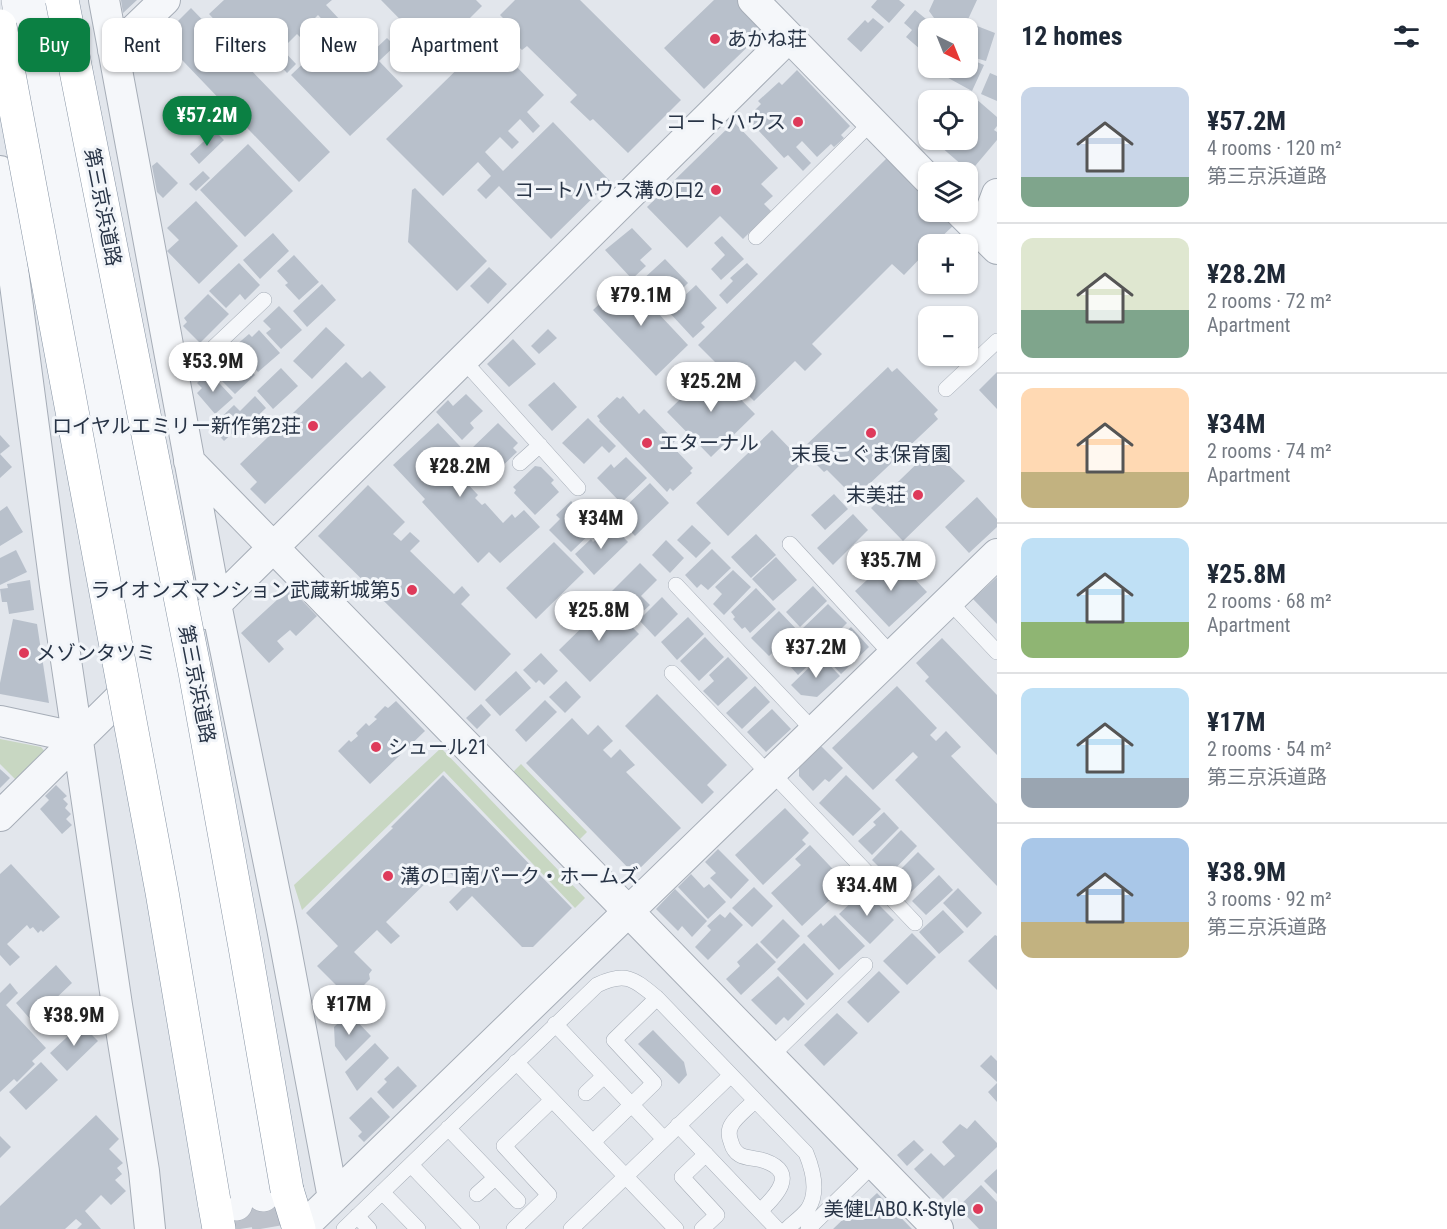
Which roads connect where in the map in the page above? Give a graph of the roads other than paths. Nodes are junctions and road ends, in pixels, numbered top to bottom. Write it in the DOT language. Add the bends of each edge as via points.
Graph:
graph roads {
  1 [pos="18,0"];
  2 [pos="43,0"];
  3 [pos="62,0"];
  4 [pos="104,0"];
  5 [pos="165,0"];
  6 [pos="753,0"];
  7 [pos="107,18"];
  8 [pos="146,18"];
  9 [pos="0,26"];
  10 [pos="789,37"];
  11 [pos="118,72"];
  12 [pos="126,113"];
  13 [pos="872,122"];
  14 [pos="58,143"];
  15 [pos="918,169"];
  16 [pos="0,171"];
  17 [pos="997,194"];
  18 [pos="970,222"];
  19 [pos="756,237"];
  20 [pos="989,241"];
  21 [pos="264,300"];
  22 [pos="997,341"];
  23 [pos="463,360"];
  24 [pos="174,384"];
  25 [pos="946,389"];
  26 [pos="540,445"];
  27 [pos="189,461"];
  28 [pos="520,463"];
  29 [pos="578,488"];
  30 [pos="790,544"];
  31 [pos="274,548"];
  32 [pos="997,554"];
  33 [pos="676,585"];
  34 [pos="949,601"];
  35 [pos="216,604"];
  36 [pos="997,652"];
  37 [pos="892,655"];
  38 [pos="155,663"];
  39 [pos="672,673"];
  40 [pos="0,721"];
  41 [pos="814,731"];
  42 [pos="79,738"];
  43 [pos="770,773"];
  44 [pos="0,816"];
  45 [pos="627,913"];
  46 [pos="915,923"];
  47 [pos="576,963"];
  48 [pos="865,965"];
  49 [pos="597,985"];
  50 [pos="657,998"];
  51 [pos="555,1024"];
  52 [pos="769,1058"];
  53 [pos="516,1062"];
  54 [pos="731,1075"];
  55 [pos="604,1076"];
  56 [pos="586,1093"];
  57 [pos="552,1100"];
  58 [pos="755,1100"];
  59 [pos="632,1105"];
  60 [pos="678,1125"];
  61 [pos="448,1128"];
  62 [pos="663,1139"];
  63 [pos="593,1142"];
  64 [pos="706,1154"];
  65 [pos="874,1164"];
  66 [pos="411,1165"];
  67 [pos="626,1176"];
  68 [pos="495,1178"];
  69 [pos="382,1192"];
  70 [pos="477,1194"];
  71 [pos="333,1198"];
  72 [pos="518,1201"];
  73 [pos="239,1208"];
  74 [pos="808,1208"];
  75 [pos="760,1211"];
  76 [pos="357,1216"];
  77 [pos="674,1228"];
  78 [pos="150,1229"];
  79 [pos="294,1229"];
  80 [pos="300,1229"];
  81 [pos="344,1229"];
  82 [pos="369,1229"];
  83 [pos="418,1229"];
  84 [pos="472,1229"];
  85 [pos="514,1229"];
  86 [pos="571,1229"];
  87 [pos="702,1229"];
  88 [pos="777,1229"];
  89 [pos="787,1229"];
  90 [pos="800,1229"];
  91 [pos="808,1229"];
  92 [pos="938,1229"];
  1 -- 14 [label="street"];
  2 -- 14 [label="street"];
  3 -- 73 [label="highway, 第三京浜道路, bridge" via="195,672 245,947"];
  4 -- 7 [label="street"];
  5 -- 8 [label="street"];
  6 -- 10 [label="street"];
  9 -- 73 [label="highway, 第三京浜道路, bridge" via="162,892"];
  10 -- 13 [label="street"];
  10 -- 23 [label="street"];
  11 -- 12 [label="street"];
  12 -- 14 [label="street"];
  12 -- 24 [label="street"];
  13 -- 15 [label="street"];
  13 -- 19 [label="lane"];
  14 -- 16 [label="street"];
  14 -- 38 [label="street" via="84,346"];
  16 -- 42 [label="street"];
  17 -- 20 [label="street"];
  18 -- 20 [label="street"];
  21 -- 24 [label="lane"];
  22 -- 25 [label="lane"];
  23 -- 26 [label="lane"];
  23 -- 31 [label="street"];
  24 -- 27 [label="street"];
  26 -- 28 [label="lane"];
  26 -- 29 [label="lane"];
  27 -- 31 [label="street"];
  27 -- 35 [label="street"];
  30 -- 37 [label="lane"];
  31 -- 35 [label="street"];
  31 -- 45 [label="street"];
  32 -- 34 [label="street"];
  33 -- 41 [label="lane"];
  34 -- 36 [label="lane"];
  34 -- 37 [label="street"];
  35 -- 38 [label="street"];
  35 -- 71 [label="street"];
  37 -- 41 [label="street"];
  38 -- 42 [label="street"];
  38 -- 73 [label="street"];
  39 -- 43 [label="lane"];
  40 -- 42 [label="street"];
  41 -- 43 [label="street"];
  42 -- 44 [label="street"];
  42 -- 78 [label="street"];
  43 -- 45 [label="street"];
  43 -- 46 [label="lane"];
  45 -- 47 [label="street"];
  45 -- 52 [label="street"];
  47 -- 49 [label="lane"];
  47 -- 71 [label="street"];
  48 -- 52 [label="lane"];
  49 -- 50 [label="lane" via="613,977 626,978"];
  49 -- 51 [label="lane"];
  50 -- 54 [label="lane"];
  50 -- 59 [label="lane" via="614,1040 654,1083"];
  51 -- 53 [label="lane"];
  51 -- 55 [label="lane"];
  52 -- 65 [label="street"];
  53 -- 57 [label="lane"];
  53 -- 61 [label="lane"];
  54 -- 58 [label="lane"];
  54 -- 60 [label="lane"];
  55 -- 56 [label="lane"];
  55 -- 59 [label="lane"];
  57 -- 63 [label="lane"];
  57 -- 85 [label="lane" via="504,1146 549,1195"];
  58 -- 74 [label="lane" via="806,1153 815,1185"];
  58 -- 75 [label="lane" via="732,1124 728,1136 740,1156 765,1160 782,1175 782,1186"];
  59 -- 62 [label="lane"];
  59 -- 63 [label="lane"];
  60 -- 62 [label="lane"];
  60 -- 64 [label="lane"];
  61 -- 66 [label="lane"];
  61 -- 68 [label="lane"];
  62 -- 67 [label="lane"];
  63 -- 67 [label="lane"];
  64 -- 75 [label="lane"];
  64 -- 87 [label="lane" via="682,1177 717,1215"];
  65 -- 91 [label="lane"];
  65 -- 92 [label="street"];
  66 -- 69 [label="lane"];
  66 -- 84 [label="lane"];
  67 -- 77 [label="lane"];
  67 -- 86 [label="lane"];
  68 -- 70 [label="lane"];
  68 -- 72 [label="lane"];
  69 -- 76 [label="lane"];
  69 -- 83 [label="lane"];
  71 -- 80 [label="street"];
  73 -- 79 [label="highway, 第三京浜道路"];
  73 -- 80 [label="highway"];
  74 -- 89 [label="lane"];
  74 -- 90 [label="lane"];
  75 -- 88 [label="lane"];
  76 -- 81 [label="lane"];
  76 -- 82 [label="lane"];
}
